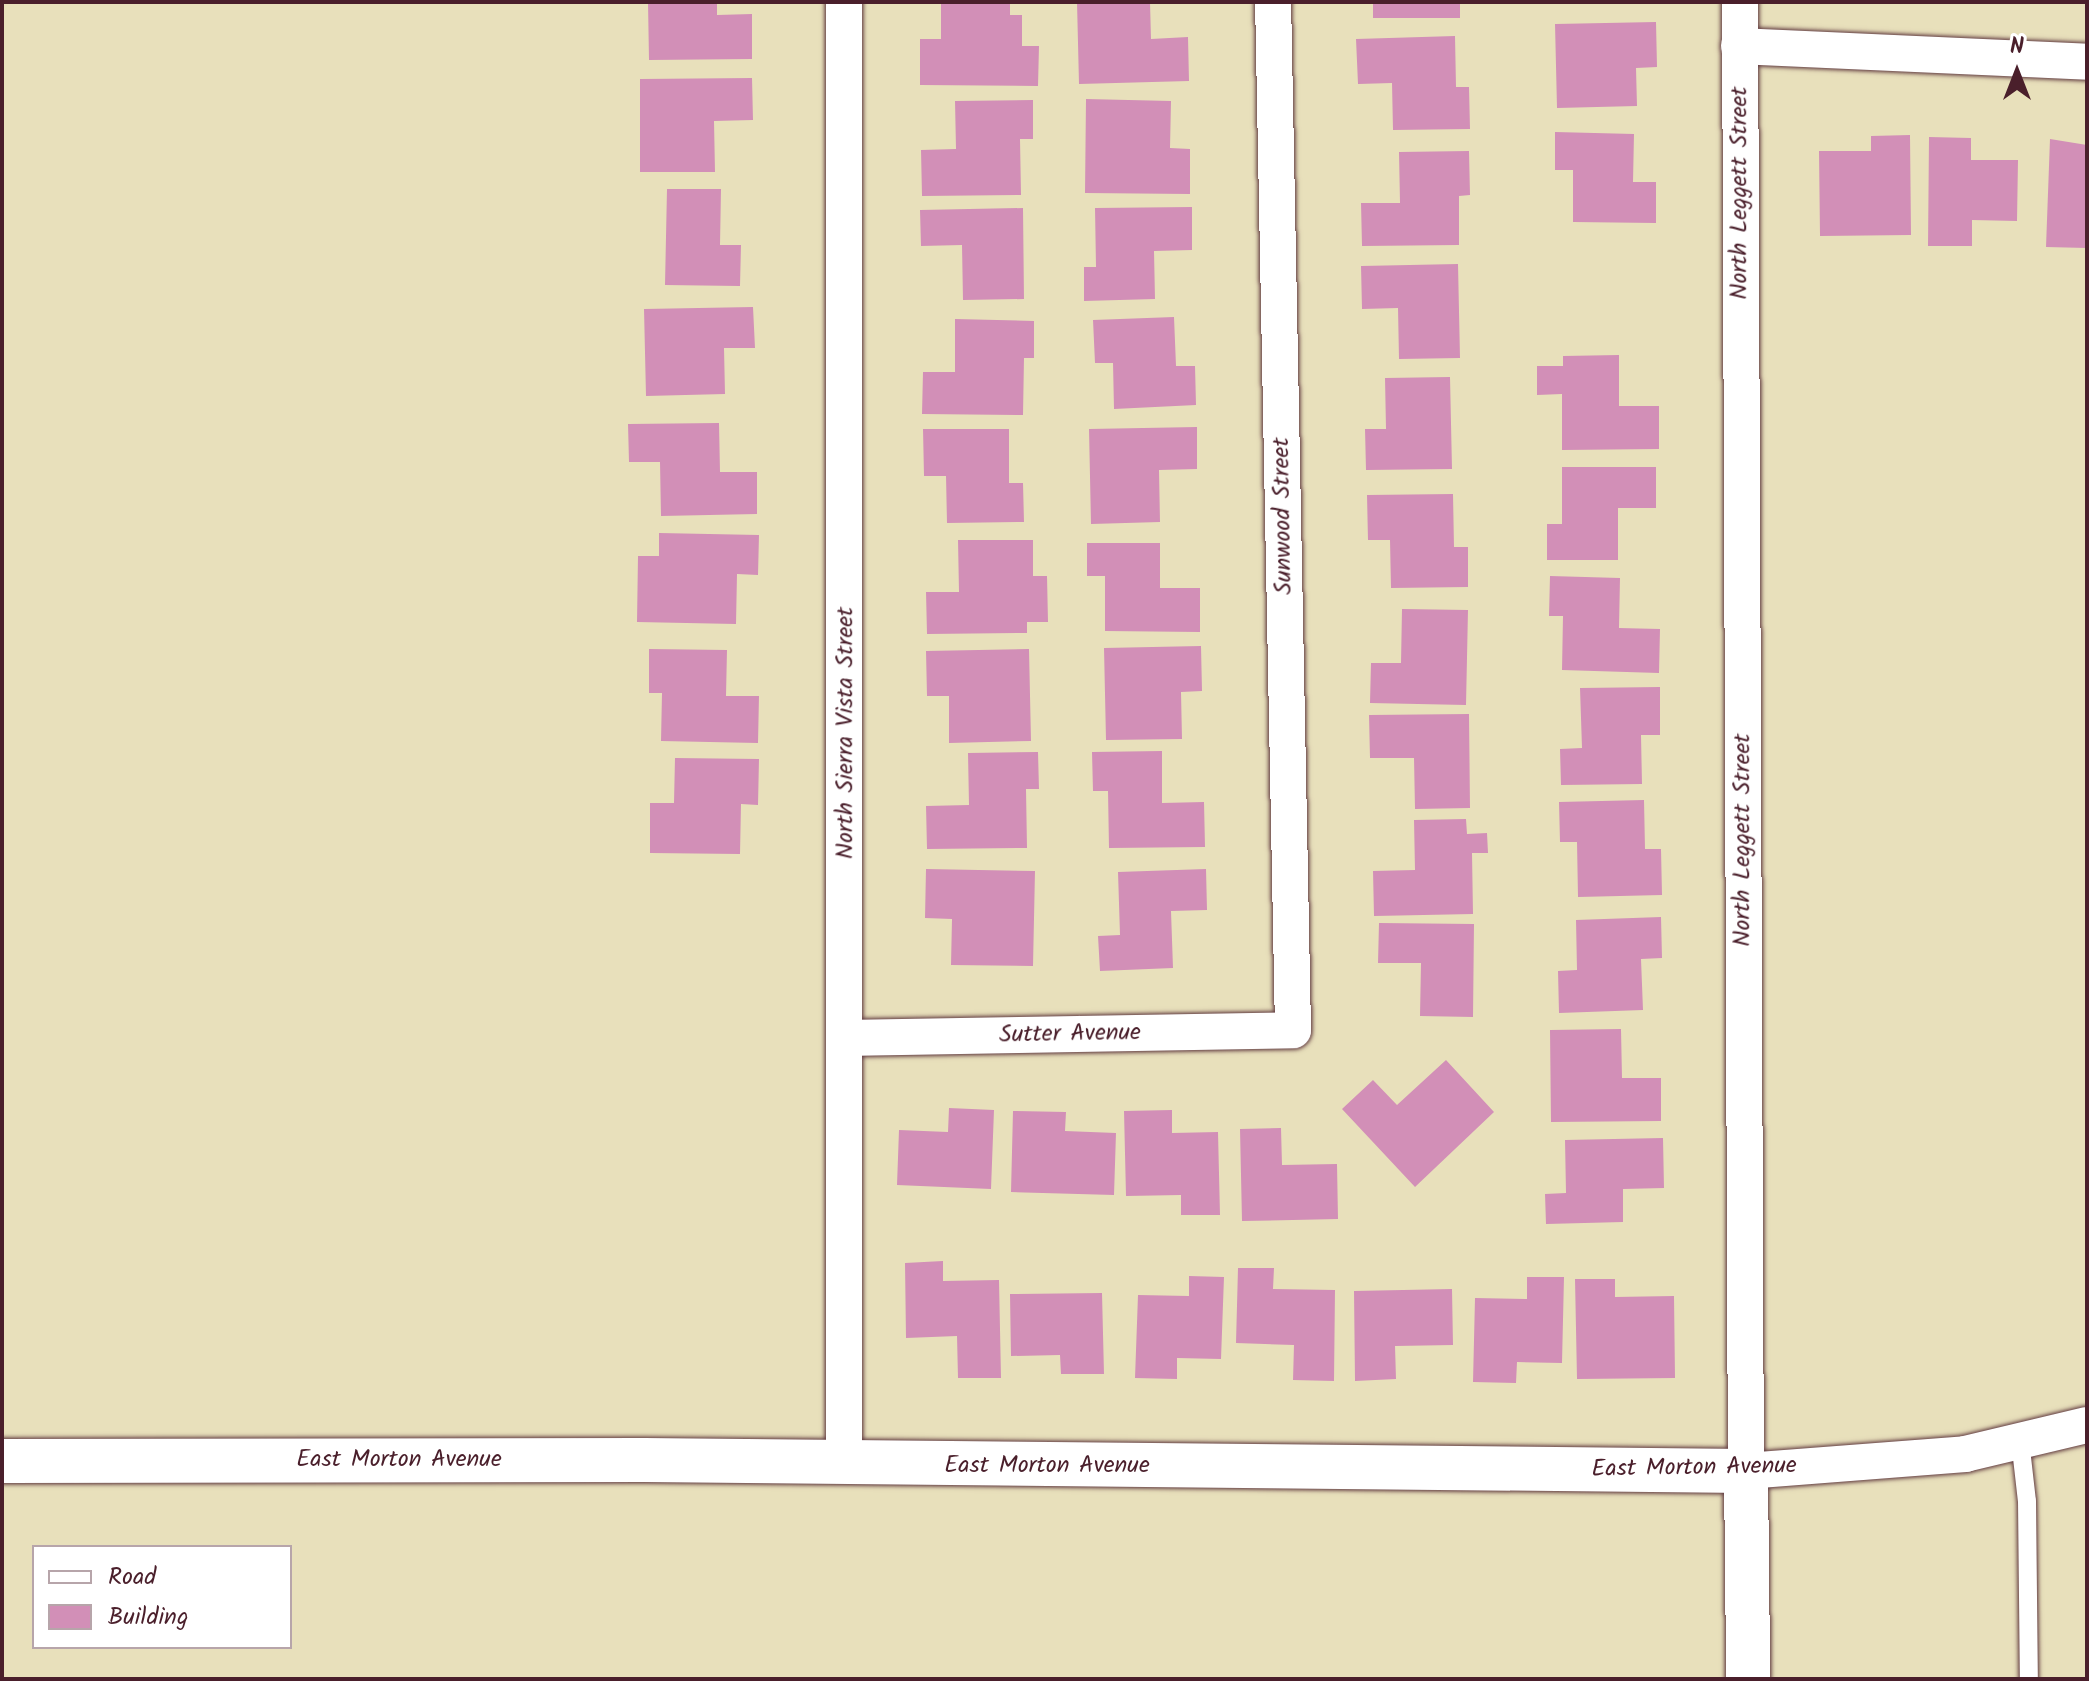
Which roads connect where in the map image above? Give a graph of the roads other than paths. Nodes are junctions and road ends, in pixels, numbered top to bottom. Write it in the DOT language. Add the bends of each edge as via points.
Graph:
graph roads {
  1 [pos="844,2"];
  2 [pos="1273,2"];
  3 [pos="1740,2"];
  4 [pos="1739,46"];
  5 [pos="2087,62"];
  6 [pos="1293,1030"];
  7 [pos="847,1038"];
  8 [pos="2087,1425"];
  9 [pos="2020,1440"];
  10 [pos="2,1461"];
  11 [pos="844,1464"];
  12 [pos="1746,1471"];
  13 [pos="1748,1679"];
  14 [pos="2029,1679"];
  1 -- 7 [label="street, North Sierra Vista Street"];
  2 -- 6 [label="street, Sunwood Street"];
  3 -- 4 [label="street, North Leggett Street"];
  4 -- 5 [label="street"];
  4 -- 12 [label="street, North Leggett Street"];
  6 -- 7 [label="street, Sutter Avenue"];
  7 -- 11 [label="street, North Sierra Vista Street"];
  8 -- 9 [label="street, East Morton Avenue"];
  9 -- 12 [label="street, East Morton Avenue" via="1965,1454"];
  9 -- 14 [label="lane" via="2027,1501"];
  10 -- 11 [label="street, East Morton Avenue"];
  11 -- 12 [label="street, East Morton Avenue"];
  12 -- 13 [label="street, North Leggett Street"];
}
